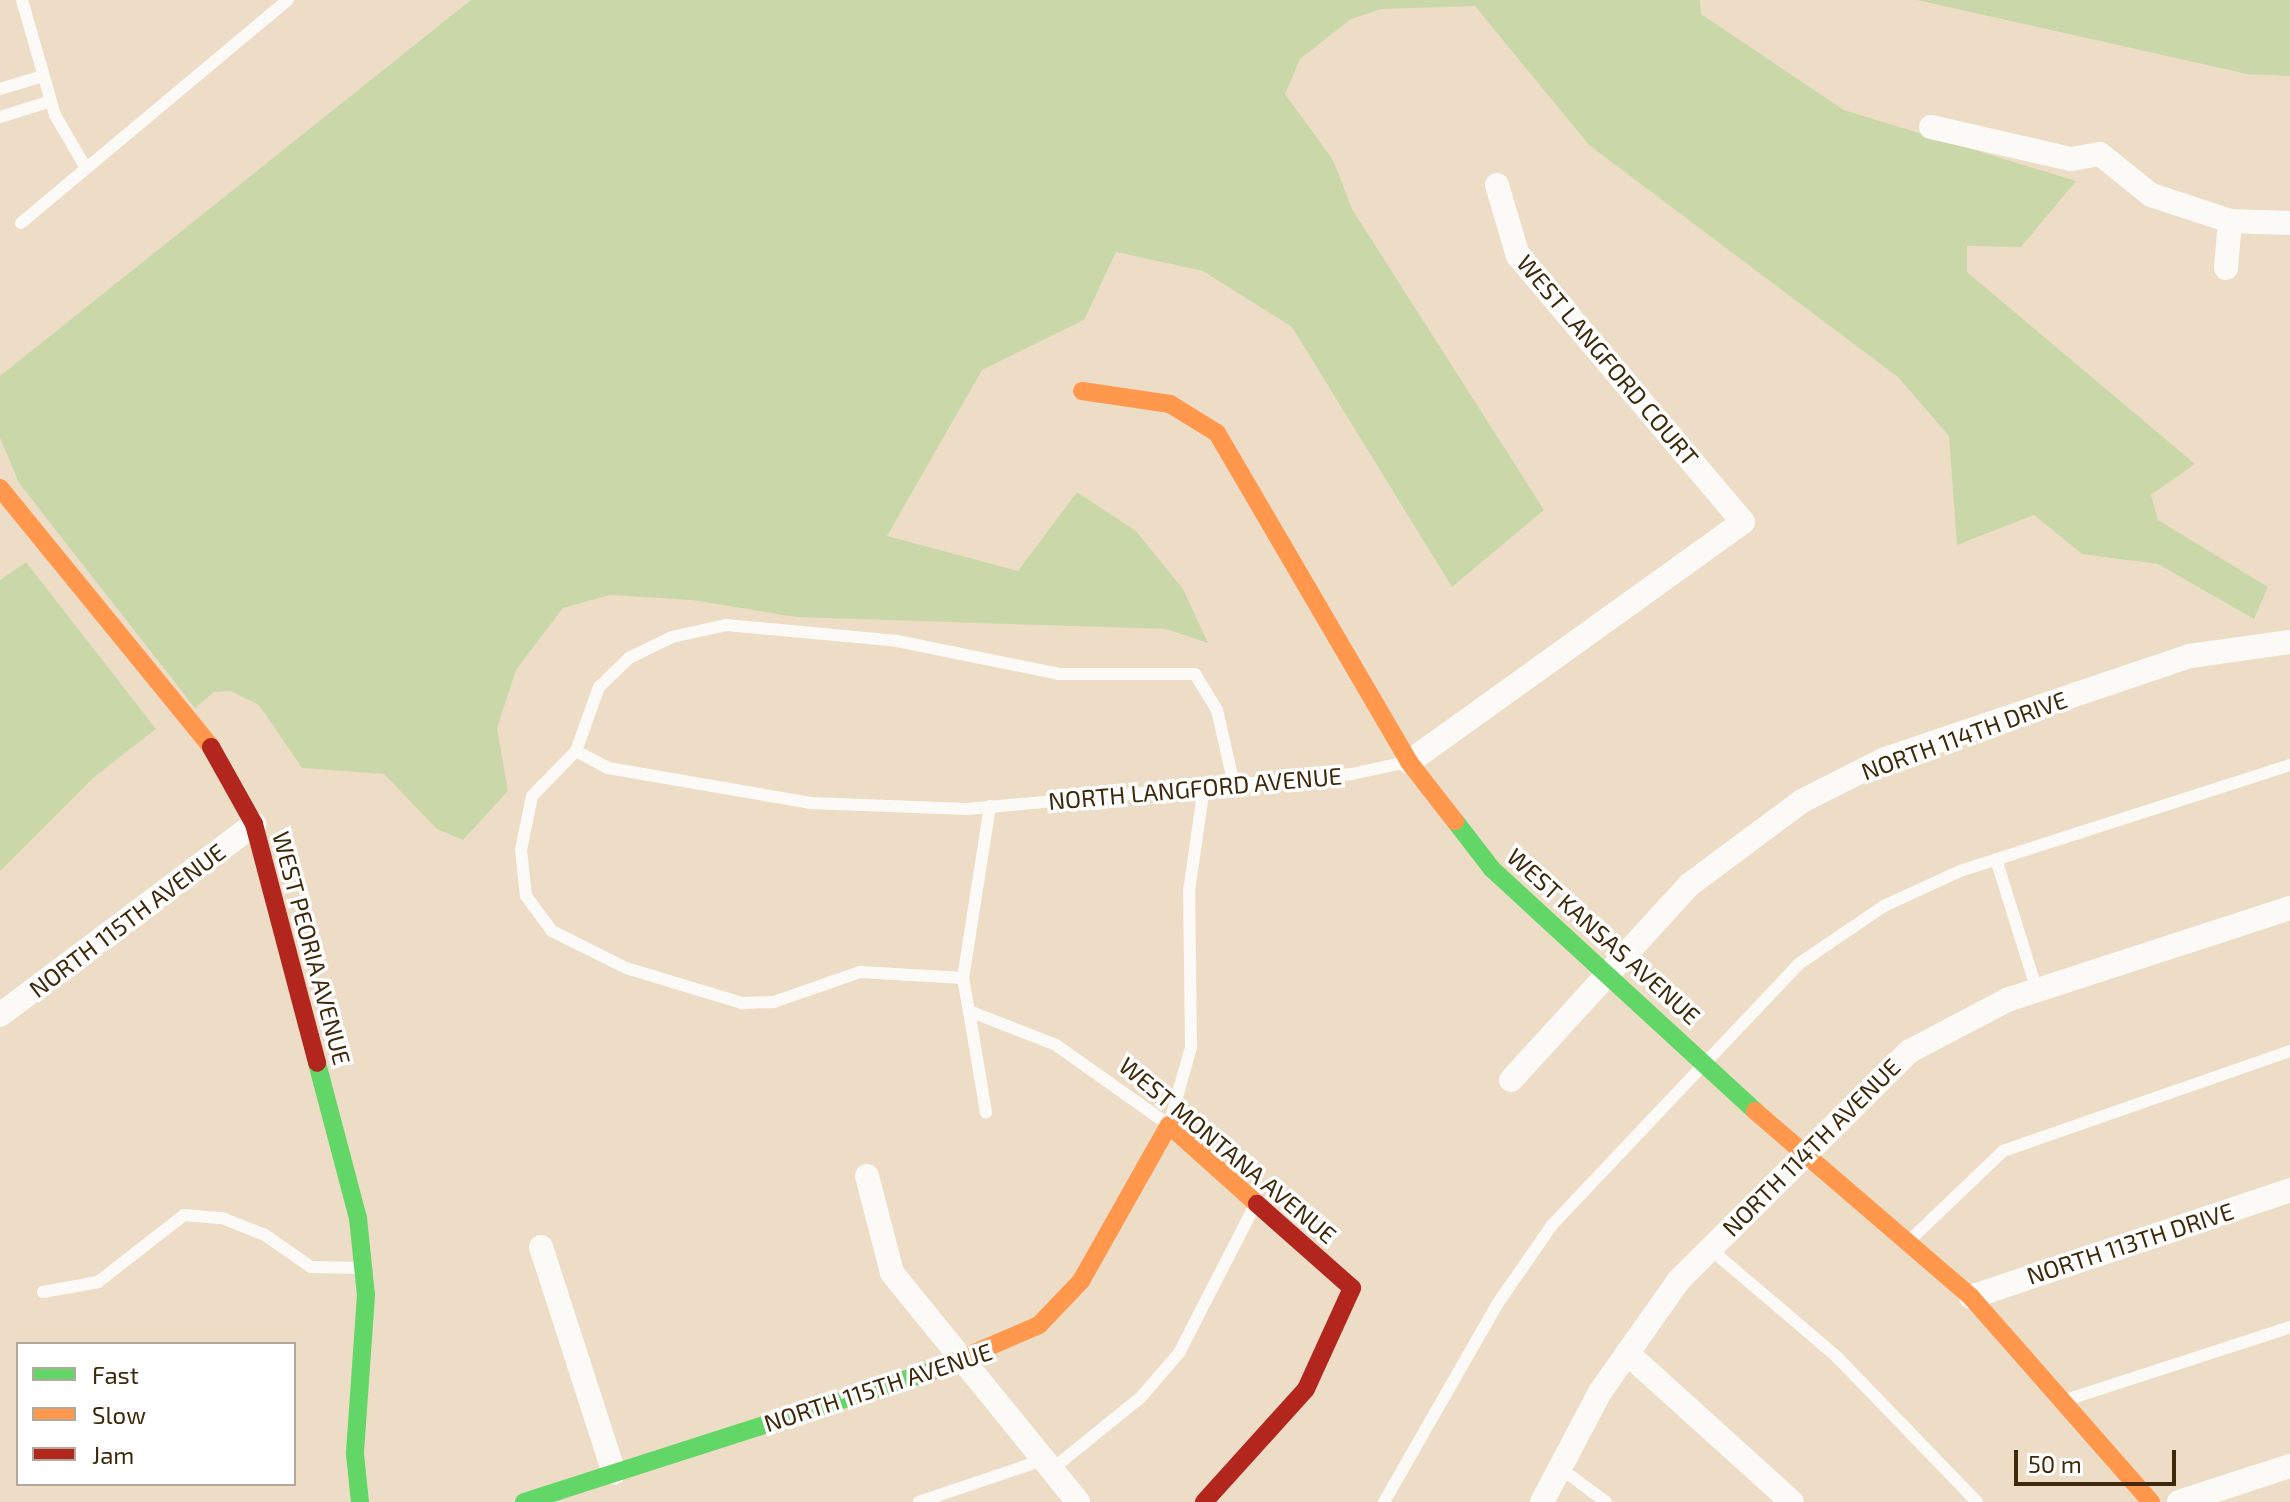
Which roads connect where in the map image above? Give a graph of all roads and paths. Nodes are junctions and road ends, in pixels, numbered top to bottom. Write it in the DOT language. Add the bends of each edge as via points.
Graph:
graph roads {
  1 [pos="22,0"];
  2 [pos="288,0"];
  3 [pos="43,76"];
  4 [pos="0,89"];
  5 [pos="51,101"];
  6 [pos="0,117"];
  7 [pos="1931,127"];
  8 [pos="86,168"];
  9 [pos="1497,185"];
  10 [pos="2230,221"];
  11 [pos="21,223"];
  12 [pos="2290,223"];
  13 [pos="2226,268"];
  14 [pos="1082,391"];
  15 [pos="0,488"];
  16 [pos="1743,522"];
  17 [pos="2290,642"];
  18 [pos="576,751"];
  19 [pos="1409,762"];
  20 [pos="2290,765"];
  21 [pos="1234,785"];
  22 [pos="1204,787"];
  23 [pos="990,806"];
  24 [pos="254,824"];
  25 [pos="1996,859"];
  26 [pos="2290,908"];
  27 [pos="1605,970"];
  28 [pos="963,978"];
  29 [pos="2037,991"];
  30 [pos="969,1011"];
  31 [pos="0,1015"];
  32 [pos="2290,1051"];
  33 [pos="1704,1060"];
  34 [pos="1511,1080"];
  35 [pos="986,1113"];
  36 [pos="1169,1125"];
  37 [pos="1803,1155"];
  38 [pos="867,1176"];
  39 [pos="2290,1190"];
  40 [pos="1256,1203"];
  41 [pos="1908,1242"];
  42 [pos="541,1247"];
  43 [pos="1709,1248"];
  44 [pos="363,1268"];
  45 [pos="43,1292"];
  46 [pos="1971,1297"];
  47 [pos="2290,1327"];
  48 [pos="1627,1353"];
  49 [pos="960,1362"];
  50 [pos="2063,1401"];
  51 [pos="1047,1465"];
  52 [pos="2290,1466"];
  53 [pos="1560,1468"];
  54 [pos="614,1473"];
  55 [pos="360,1502"];
  56 [pos="524,1502"];
  57 [pos="919,1502"];
  58 [pos="1078,1502"];
  59 [pos="1204,1502"];
  60 [pos="1384,1502"];
  61 [pos="1542,1502"];
  62 [pos="1606,1502"];
  63 [pos="1792,1502"];
  64 [pos="1977,1502"];
  65 [pos="2151,1502"];
  66 [pos="2179,1502"];
  1 -- 3 [label="lane"];
  2 -- 8 [label="lane"];
  3 -- 4 [label="lane"];
  3 -- 5 [label="lane"];
  5 -- 6 [label="lane"];
  5 -- 8 [label="lane"];
  7 -- 10 [label="street" via="2071,159 2100,154 2151,195"];
  8 -- 11 [label="lane"];
  9 -- 16 [label="street, WEST LANGFORD COURT" via="1518,256"];
  10 -- 12 [label="street"];
  10 -- 13 [label="street"];
  14 -- 19 [label="street, WEST KANSAS AVENUE" via="1170,404 1217,433"];
  15 -- 24 [label="street, WEST PEORIA AVENUE" via="211,747"];
  16 -- 19 [label="street, NORTH LANGFORD AVENUE"];
  17 -- 27 [label="street, NORTH 114TH DRIVE" via="2190,656 1871,766 1726,854"];
  18 -- 21 [label="lane" via="599,687 629,658 698,629 767,626 814,637 897,641 1059,674 1195,674 1217,710"];
  18 -- 23 [label="lane, NORTH LANGFORD AVENUE" via="608,768 810,803"];
  18 -- 28 [label="lane" via="532,796 521,850 526,896 552,931 626,968 742,1003 774,1002 860,972"];
  19 -- 21 [label="lane, NORTH LANGFORD AVENUE"];
  19 -- 27 [label="street, WEST KANSAS AVENUE" via="1492,869"];
  20 -- 25 [label="lane"];
  21 -- 22 [label="lane, NORTH LANGFORD AVENUE"];
  22 -- 23 [label="lane, NORTH LANGFORD AVENUE"];
  22 -- 36 [label="lane, NORTH 115TH AVENUE" via="1189,891 1191,1047"];
  23 -- 28 [label="lane"];
  24 -- 31 [label="street, NORTH 115TH AVENUE"];
  24 -- 44 [label="street, WEST PEORIA AVENUE" via="348,1169"];
  25 -- 29 [label="lane"];
  25 -- 33 [label="lane" via="1917,889 1835,936 1772,987"];
  26 -- 29 [label="street, NORTH 114TH AVENUE"];
  27 -- 33 [label="street, WEST KANSAS AVENUE"];
  27 -- 34 [label="street, NORTH 114TH DRIVE"];
  28 -- 30 [label="lane"];
  29 -- 37 [label="street, NORTH 114TH AVENUE" via="1975,1013 1910,1051"];
  30 -- 35 [label="lane"];
  30 -- 36 [label="lane, WEST MONTANA AVENUE" via="1056,1045"];
  32 -- 41 [label="lane" via="2003,1151"];
  33 -- 37 [label="street, WEST KANSAS AVENUE"];
  33 -- 60 [label="lane" via="1517,1273"];
  36 -- 40 [label="street, WEST MONTANA AVENUE"];
  36 -- 49 [label="street, NORTH 115TH AVENUE" via="1081,1281 1039,1325"];
  37 -- 41 [label="street, WEST KANSAS AVENUE"];
  37 -- 43 [label="street, NORTH 114TH AVENUE"];
  38 -- 49 [label="street" via="892,1273"];
  39 -- 46 [label="street, NORTH 113TH DRIVE"];
  40 -- 51 [label="lane" via="1179,1353 1141,1397"];
  40 -- 59 [label="street, WEST MONTANA AVENUE" via="1352,1288 1306,1389"];
  41 -- 46 [label="street, WEST KANSAS AVENUE"];
  42 -- 54 [label="street"];
  43 -- 48 [label="street, NORTH 114TH AVENUE"];
  43 -- 64 [label="lane" via="1836,1356"];
  44 -- 45 [label="lane" via="311,1267 265,1235 222,1218 184,1215 98,1282"];
  44 -- 55 [label="street, WEST PEORIA AVENUE" via="355,1454"];
  46 -- 50 [label="street, WEST KANSAS AVENUE"];
  47 -- 50 [label="lane"];
  48 -- 53 [label="street, NORTH 114TH AVENUE"];
  48 -- 63 [label="street"];
  49 -- 51 [label="street"];
  49 -- 54 [label="street, NORTH 115TH AVENUE"];
  50 -- 65 [label="street, WEST KANSAS AVENUE"];
  51 -- 57 [label="lane"];
  51 -- 58 [label="street"];
  52 -- 66 [label="street"];
  53 -- 61 [label="street, NORTH 114TH AVENUE"];
  53 -- 62 [label="lane"];
  54 -- 56 [label="street, NORTH 115TH AVENUE"];
}
